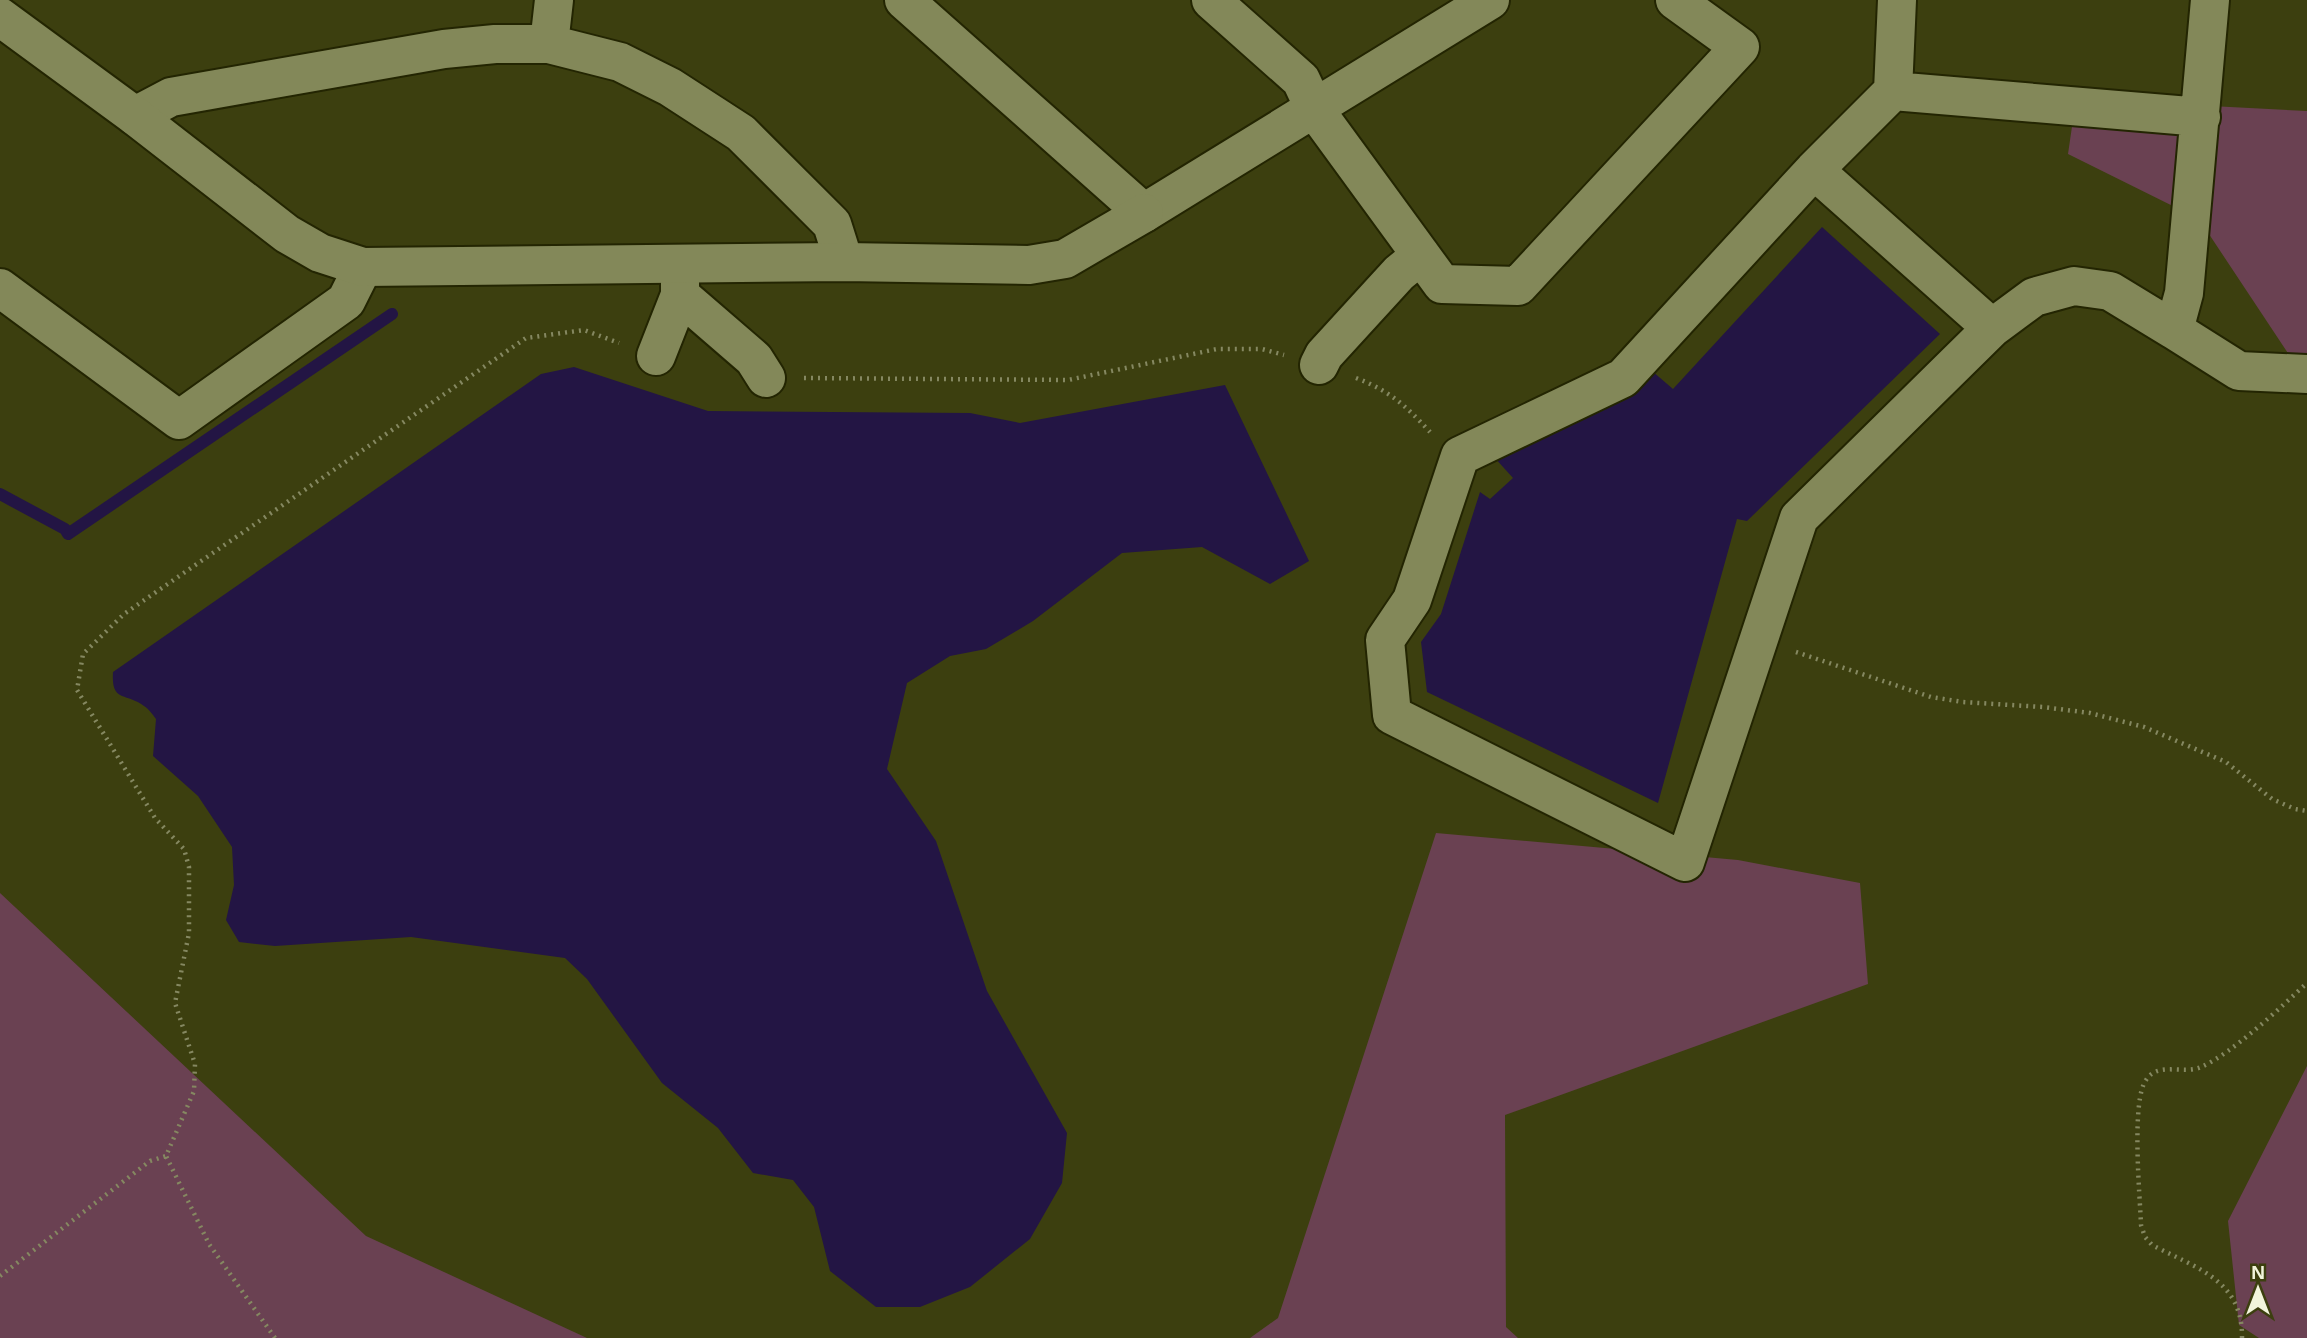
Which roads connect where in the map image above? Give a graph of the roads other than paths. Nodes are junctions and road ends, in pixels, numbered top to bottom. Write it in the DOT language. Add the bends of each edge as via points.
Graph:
graph roads {
  1 [pos="554,0"];
  2 [pos="904,0"];
  3 [pos="1211,0"];
  4 [pos="1489,0"];
  5 [pos="1675,0"];
  6 [pos="1897,0"];
  7 [pos="2210,0"];
  8 [pos="0,17"];
  9 [pos="550,44"];
  10 [pos="1893,91"];
  11 [pos="1315,110"];
  12 [pos="135,116"];
  13 [pos="2201,117"];
  14 [pos="1814,170"];
  15 [pos="1144,213"];
  16 [pos="1421,255"];
  17 [pos="844,262"];
  18 [pos="363,267"];
  19 [pos="680,280"];
  20 [pos="0,288"];
  21 [pos="1992,328"];
  22 [pos="2174,330"];
  23 [pos="656,356"];
  24 [pos="1319,365"];
  25 [pos="2307,374"];
  26 [pos="766,378"];
  1 -- 9 [label="street"];
  2 -- 15 [label="street"];
  3 -- 11 [label="street" via="1301,80"];
  4 -- 11 [label="street"];
  5 -- 16 [label="street" via="1740,47 1518,286 1442,284"];
  6 -- 10 [label="street"];
  7 -- 13 [label="street"];
  8 -- 12 [label="street"];
  9 -- 12 [label="street" via="444,49 171,97"];
  9 -- 17 [label="street" via="620,62 670,87 741,133 832,224"];
  10 -- 13 [label="street"];
  10 -- 14 [label="street"];
  11 -- 15 [label="street"];
  11 -- 16 [label="street"];
  12 -- 18 [label="street" via="287,234 320,253"];
  13 -- 22 [label="street" via="2184,293"];
  14 -- 21 [label="street"];
  14 -- 21 [label="street" via="1623,378 1460,456 1412,600 1385,640 1392,715 1685,862 1799,518"];
  15 -- 17 [label="street" via="1065,259 1029,265"];
  16 -- 24 [label="street" via="1390,283"];
  17 -- 19 [label="street"];
  18 -- 19 [label="street"];
  18 -- 20 [label="street" via="346,301 179,420"];
  19 -- 23 [label="street"];
  19 -- 26 [label="street" via="754,359"];
  21 -- 22 [label="street" via="2034,297 2074,286 2110,291"];
  22 -- 25 [label="street" via="2239,371"];
}
